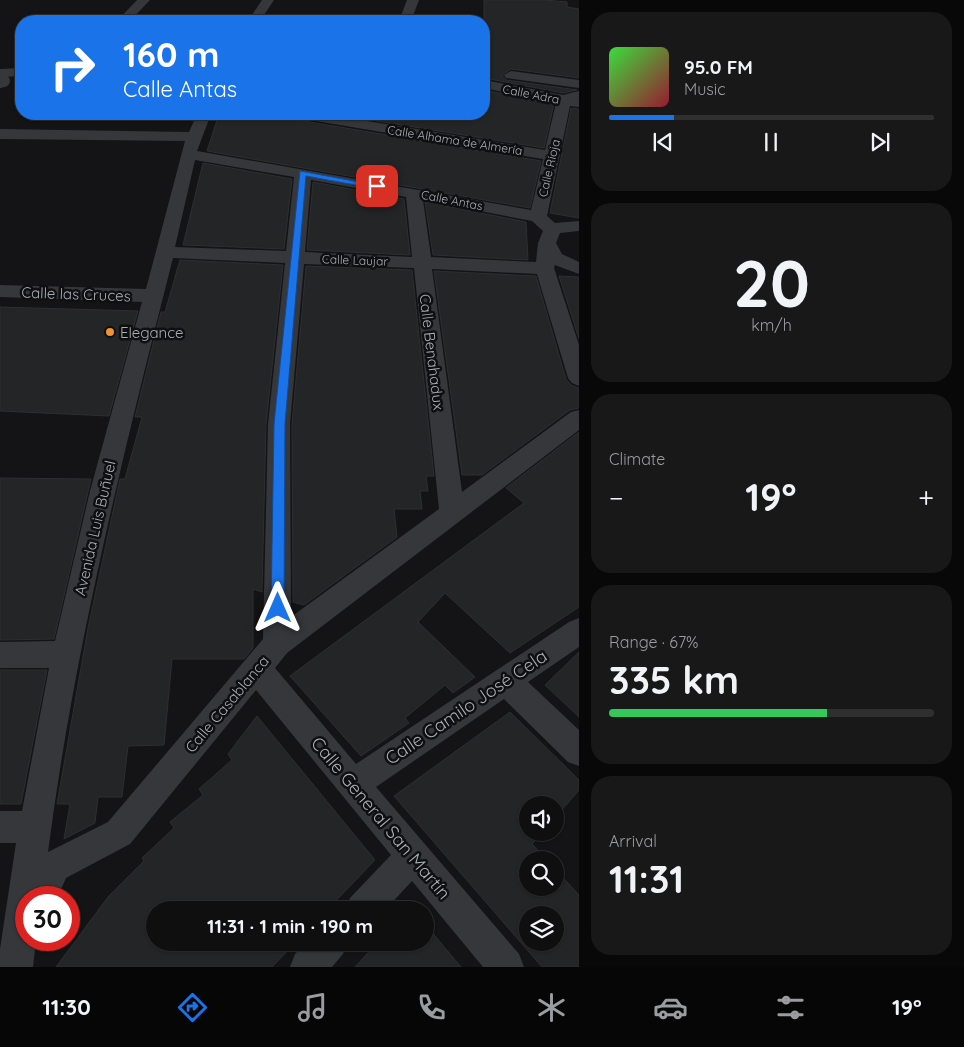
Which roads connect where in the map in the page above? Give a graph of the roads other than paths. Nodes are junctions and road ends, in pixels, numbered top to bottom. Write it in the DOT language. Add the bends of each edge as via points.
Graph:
graph roads {
  1 [pos="144,0"];
  2 [pos="268,0"];
  3 [pos="413,0"];
  4 [pos="129,15"];
  5 [pos="258,15"];
  6 [pos="407,15"];
  7 [pos="490,71"];
  8 [pos="579,84"];
  9 [pos="490,85"];
  10 [pos="574,99"];
  11 [pos="202,120"];
  12 [pos="334,120"];
  13 [pos="0,134"];
  14 [pos="191,146"];
  15 [pos="552,156"];
  16 [pos="303,173"];
  17 [pos="414,193"];
  18 [pos="538,217"];
  19 [pos="579,226"];
  20 [pos="552,230"];
  21 [pos="165,252"];
  22 [pos="295,257"];
  23 [pos="546,258"];
  24 [pos="421,262"];
  25 [pos="579,268"];
  26 [pos="0,291"];
  27 [pos="152,296"];
  28 [pos="579,378"];
  29 [pos="579,418"];
  30 [pos="452,512"];
  31 [pos="579,631"];
  32 [pos="277,644"];
  33 [pos="66,654"];
  34 [pos="0,655"];
  35 [pos="257,669"];
  36 [pos="506,680"];
  37 [pos="579,751"];
  38 [pos="353,784"];
  39 [pos="0,827"];
  40 [pos="35,827"];
  41 [pos="413,856"];
  42 [pos="45,886"];
  43 [pos="370,901"];
  44 [pos="323,951"];
  45 [pos="23,953"];
  46 [pos="308,967"];
  47 [pos="506,967"];
  1 -- 4 [label="street"];
  2 -- 5 [label="street"];
  3 -- 6 [label="street"];
  7 -- 8 [label="street, Calle Adra"];
  9 -- 10 [label="street, Calle Adra"];
  10 -- 15 [label="street, Calle Rioja"];
  11 -- 14 [label="street, Avenida Luis Buñuel"];
  12 -- 15 [label="street, Calle Alhama de Almería"];
  13 -- 14 [label="street, Calle Antas"];
  14 -- 16 [label="street, Calle Antas"];
  14 -- 21 [label="street, Avenida Luis Buñuel"];
  15 -- 18 [label="street, Calle Rioja"];
  16 -- 17 [label="street, Calle Antas"];
  16 -- 22 [label="street"];
  17 -- 18 [label="street, Calle Antas"];
  17 -- 24 [label="street, Calle Benahadux"];
  18 -- 20 [label="street, Calle Rioja"];
  19 -- 20 [label="street"];
  20 -- 23 [label="street" via="546,236"];
  21 -- 22 [label="street, Calle Laujar"];
  21 -- 27 [label="street, Avenida Luis Buñuel"];
  22 -- 24 [label="street, Calle Laujar"];
  22 -- 32 [label="street" via="280,424"];
  23 -- 24 [label="street, Calle Laujar"];
  23 -- 25 [label="street"];
  23 -- 28 [label="street"];
  24 -- 30 [label="street, Calle Benahadux"];
  26 -- 27 [label="street, Calle las Cruces"];
  27 -- 33 [label="street, Avenida Luis Buñuel" via="102,491"];
  29 -- 30 [label="street, Calle Casablanca"];
  30 -- 32 [label="street, Calle Casablanca"];
  31 -- 36 [label="street, Calle Camilo José Cela"];
  32 -- 35 [label="street, Calle Casablanca"];
  33 -- 34 [label="street"];
  33 -- 40 [label="street, Avenida Luis Buñuel"];
  35 -- 38 [label="street, Calle General San Martín"];
  35 -- 42 [label="street, Calle Casablanca" via="119,833 54,866"];
  36 -- 37 [label="street"];
  36 -- 38 [label="street, Calle Camilo José Cela"];
  38 -- 41 [label="street, Calle General San Martín"];
  39 -- 40 [label="street"];
  40 -- 45 [label="street, Avenida Luis Buñuel"];
  41 -- 43 [label="street"];
  41 -- 47 [label="street, Calle General San Martín"];
  44 -- 46 [label="street"];
}
